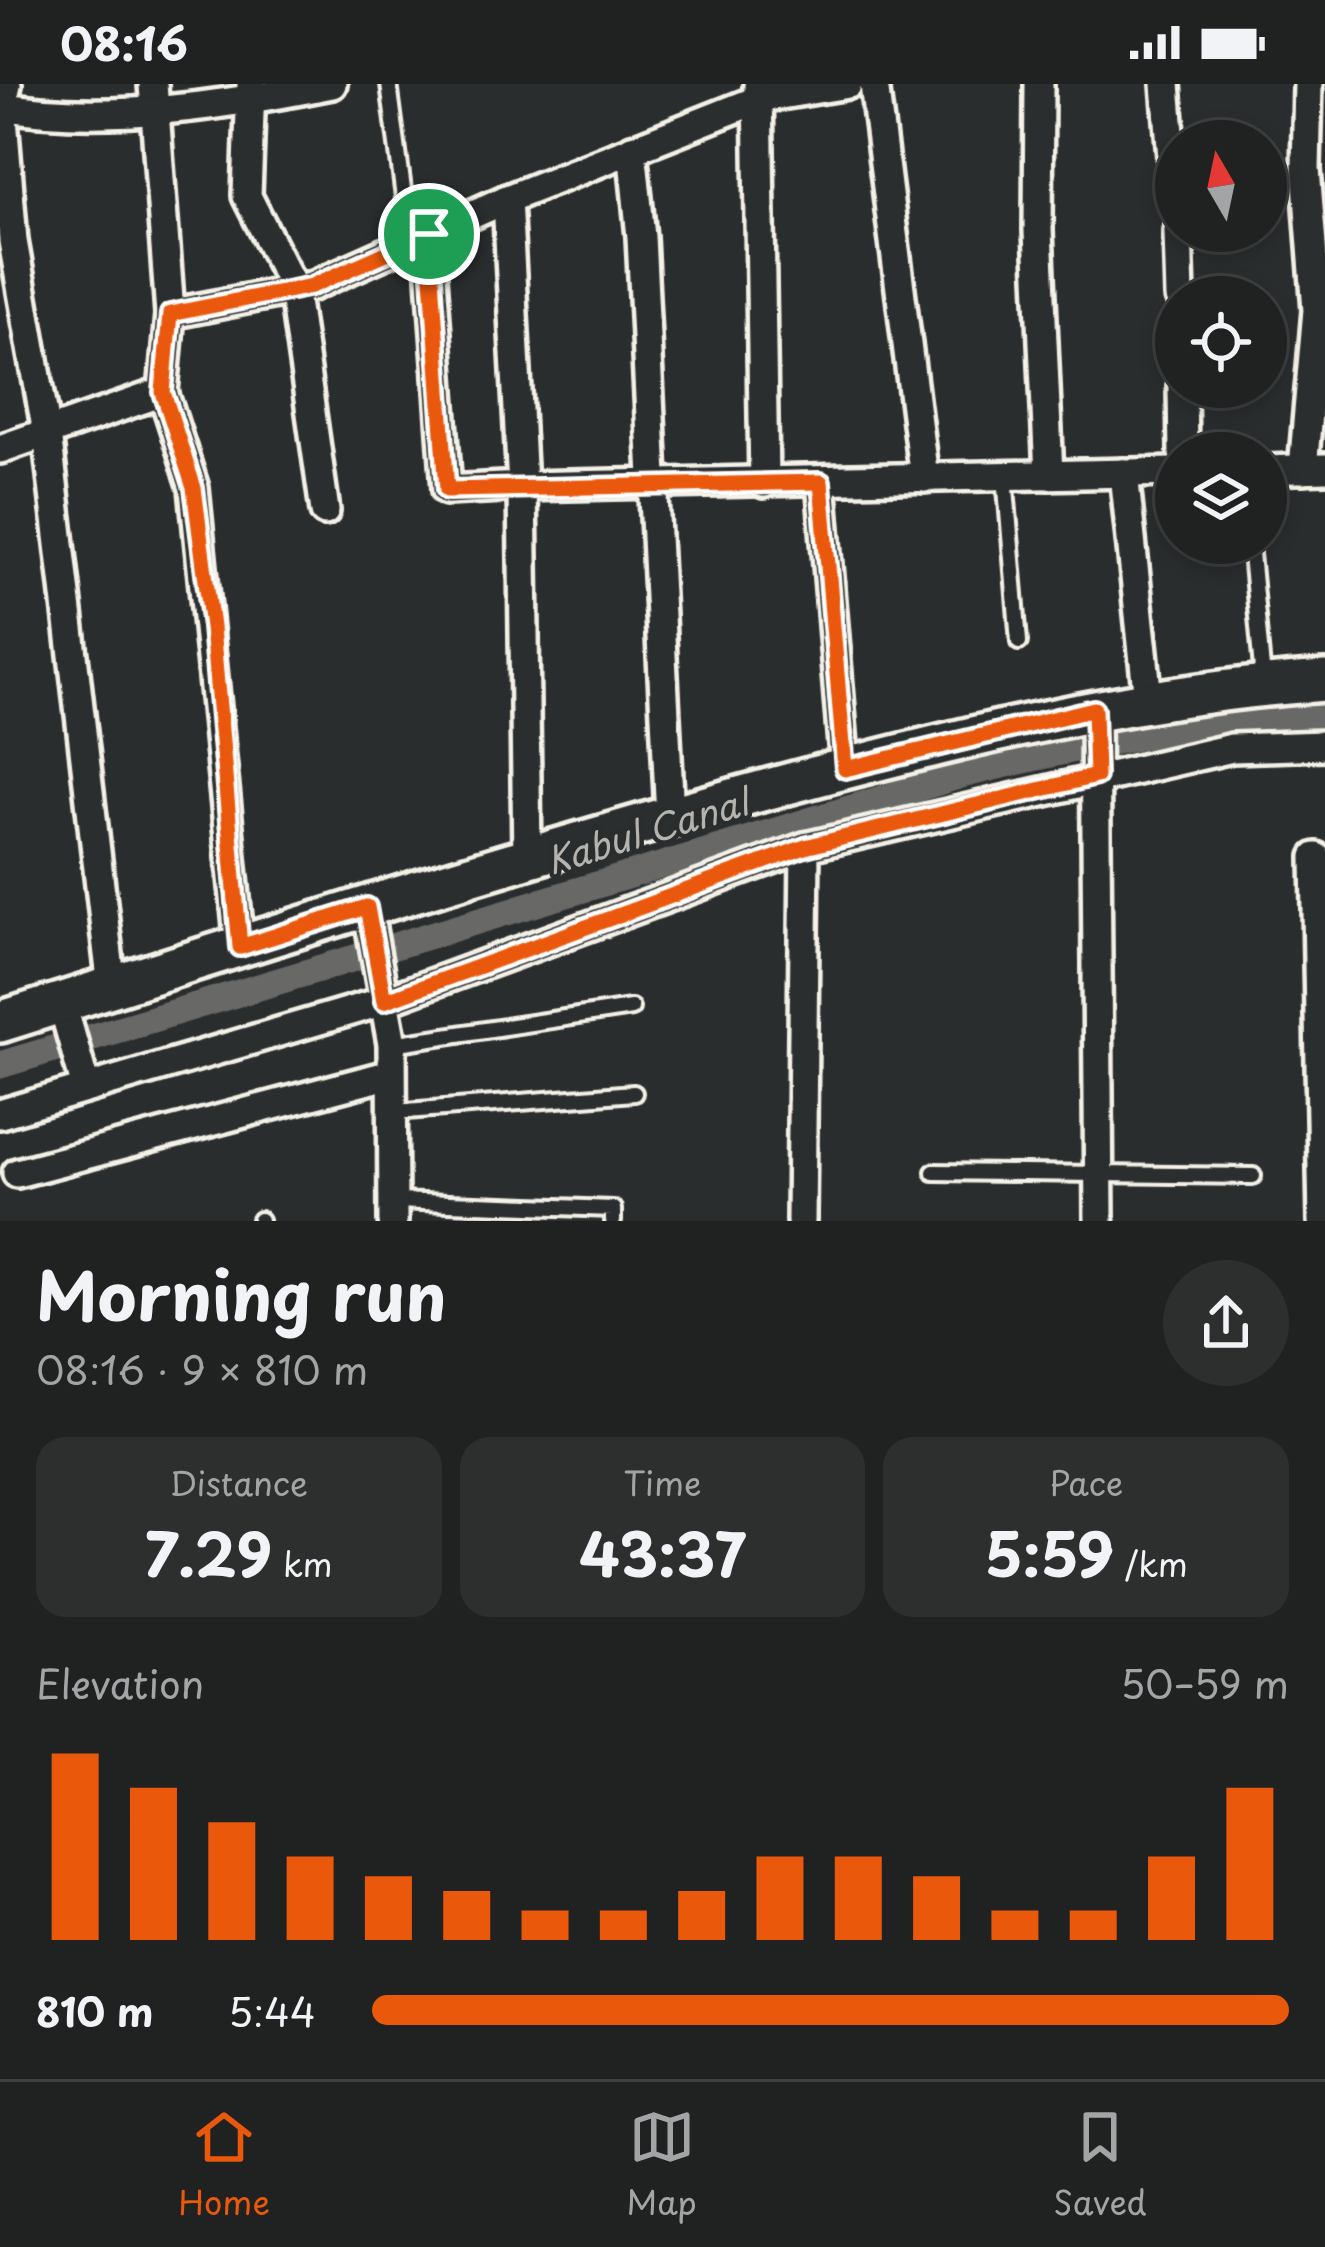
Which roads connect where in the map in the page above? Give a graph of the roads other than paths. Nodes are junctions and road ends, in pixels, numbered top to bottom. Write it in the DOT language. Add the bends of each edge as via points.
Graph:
graph roads {
  1 [pos="332,84"];
  2 [pos="389,84"];
  3 [pos="848,84"];
  4 [pos="874,84"];
  5 [pos="1039,84"];
  6 [pos="1166,84"];
  7 [pos="1308,84"];
  8 [pos="251,90"];
  9 [pos="760,91"];
  10 [pos="153,97"];
  11 [pos="3,99"];
  12 [pos="1169,120"];
  13 [pos="632,149"];
  14 [pos="507,200"];
  15 [pos="420,239"];
  16 [pos="292,287"];
  17 [pos="170,314"];
  18 [pos="163,392"];
  19 [pos="47,433"];
  20 [pos="0,449"];
  21 [pos="1314,468"];
  22 [pos="1155,472"];
  23 [pos="1124,473"];
  24 [pos="1049,475"];
  25 [pos="1005,476"];
  26 [pos="924,478"];
  27 [pos="821,482"];
  28 [pos="764,483"];
  29 [pos="653,484"];
  30 [pos="522,486"];
  31 [pos="325,512"];
  32 [pos="1252,564"];
  33 [pos="1019,642"];
  34 [pos="1325,681"];
  35 [pos="1264,685"];
  36 [pos="1148,700"];
  37 [pos="1095,714"];
  38 [pos="1325,745"];
  39 [pos="845,769"];
  40 [pos="1097,772"];
  41 [pos="670,816"];
  42 [pos="805,847"];
  43 [pos="527,856"];
  44 [pos="1316,857"];
  45 [pos="369,916"];
  46 [pos="240,947"];
  47 [pos="112,988"];
  48 [pos="383,994"];
  49 [pos="62,1003"];
  50 [pos="632,1008"];
  51 [pos="0,1022"];
  52 [pos="392,1044"];
  53 [pos="391,1074"];
  54 [pos="86,1088"];
  55 [pos="634,1093"];
  56 [pos="394,1112"];
  57 [pos="0,1114"];
  58 [pos="1323,1171"];
  59 [pos="934,1172"];
  60 [pos="17,1173"];
  61 [pos="1099,1175"];
  62 [pos="1253,1176"];
  63 [pos="394,1211"];
  64 [pos="613,1221"];
  65 [pos="801,1221"];
  66 [pos="1099,1221"];
  67 [pos="1323,1221"];
  1 -- 8 [label="street"];
  2 -- 15 [label="lane"];
  3 -- 9 [label="street"];
  4 -- 26 [label="street"];
  5 -- 24 [label="street"];
  6 -- 12 [label="street"];
  7 -- 21 [label="street"];
  8 -- 10 [label="street"];
  8 -- 16 [label="street" via="247,196"];
  9 -- 13 [label="street"];
  9 -- 28 [label="street"];
  10 -- 11 [label="street"];
  10 -- 17 [label="street"];
  11 -- 19 [label="street" via="13,242"];
  13 -- 14 [label="street"];
  13 -- 29 [label="street"];
  14 -- 15 [label="street"];
  14 -- 30 [label="street"];
  15 -- 16 [label="street" via="312,286"];
  15 -- 30 [label="street" via="447,490"];
  16 -- 17 [label="street"];
  16 -- 31 [label="street"];
  17 -- 18 [label="street"];
  18 -- 19 [label="street"];
  18 -- 46 [label="street" via="194,488"];
  19 -- 20 [label="street"];
  19 -- 47 [label="street"];
  22 -- 23 [label="street"];
  23 -- 24 [label="street"];
  23 -- 36 [label="street"];
  24 -- 25 [label="street"];
  25 -- 26 [label="street"];
  25 -- 33 [label="lane"];
  26 -- 27 [label="street"];
  27 -- 28 [label="street"];
  27 -- 39 [label="street"];
  28 -- 29 [label="street"];
  29 -- 30 [label="street"];
  29 -- 41 [label="street"];
  30 -- 43 [label="street"];
  32 -- 35 [label="lane"];
  34 -- 35 [label="main road"];
  35 -- 36 [label="main road"];
  36 -- 37 [label="main road"];
  37 -- 39 [label="main road"];
  37 -- 40 [label="street"];
  38 -- 40 [label="street" via="1232,748"];
  39 -- 41 [label="main road"];
  40 -- 42 [label="street"];
  40 -- 61 [label="street"];
  41 -- 43 [label="main road"];
  42 -- 48 [label="street"];
  42 -- 65 [label="street"];
  43 -- 45 [label="main road"];
  44 -- 58 [label="street"];
  45 -- 46 [label="main road"];
  45 -- 48 [label="street"];
  46 -- 47 [label="main road"];
  47 -- 49 [label="main road"];
  48 -- 52 [label="street"];
  48 -- 54 [label="street"];
  49 -- 51 [label="main road"];
  49 -- 54 [label="street"];
  50 -- 52 [label="lane"];
  52 -- 53 [label="street"];
  53 -- 56 [label="street"];
  53 -- 60 [label="street"];
  54 -- 57 [label="street"];
  55 -- 56 [label="lane"];
  56 -- 63 [label="street"];
  58 -- 67 [label="street"];
  59 -- 61 [label="lane"];
  61 -- 62 [label="lane"];
  61 -- 66 [label="street"];
  63 -- 64 [label="lane" via="614,1209"];
}
